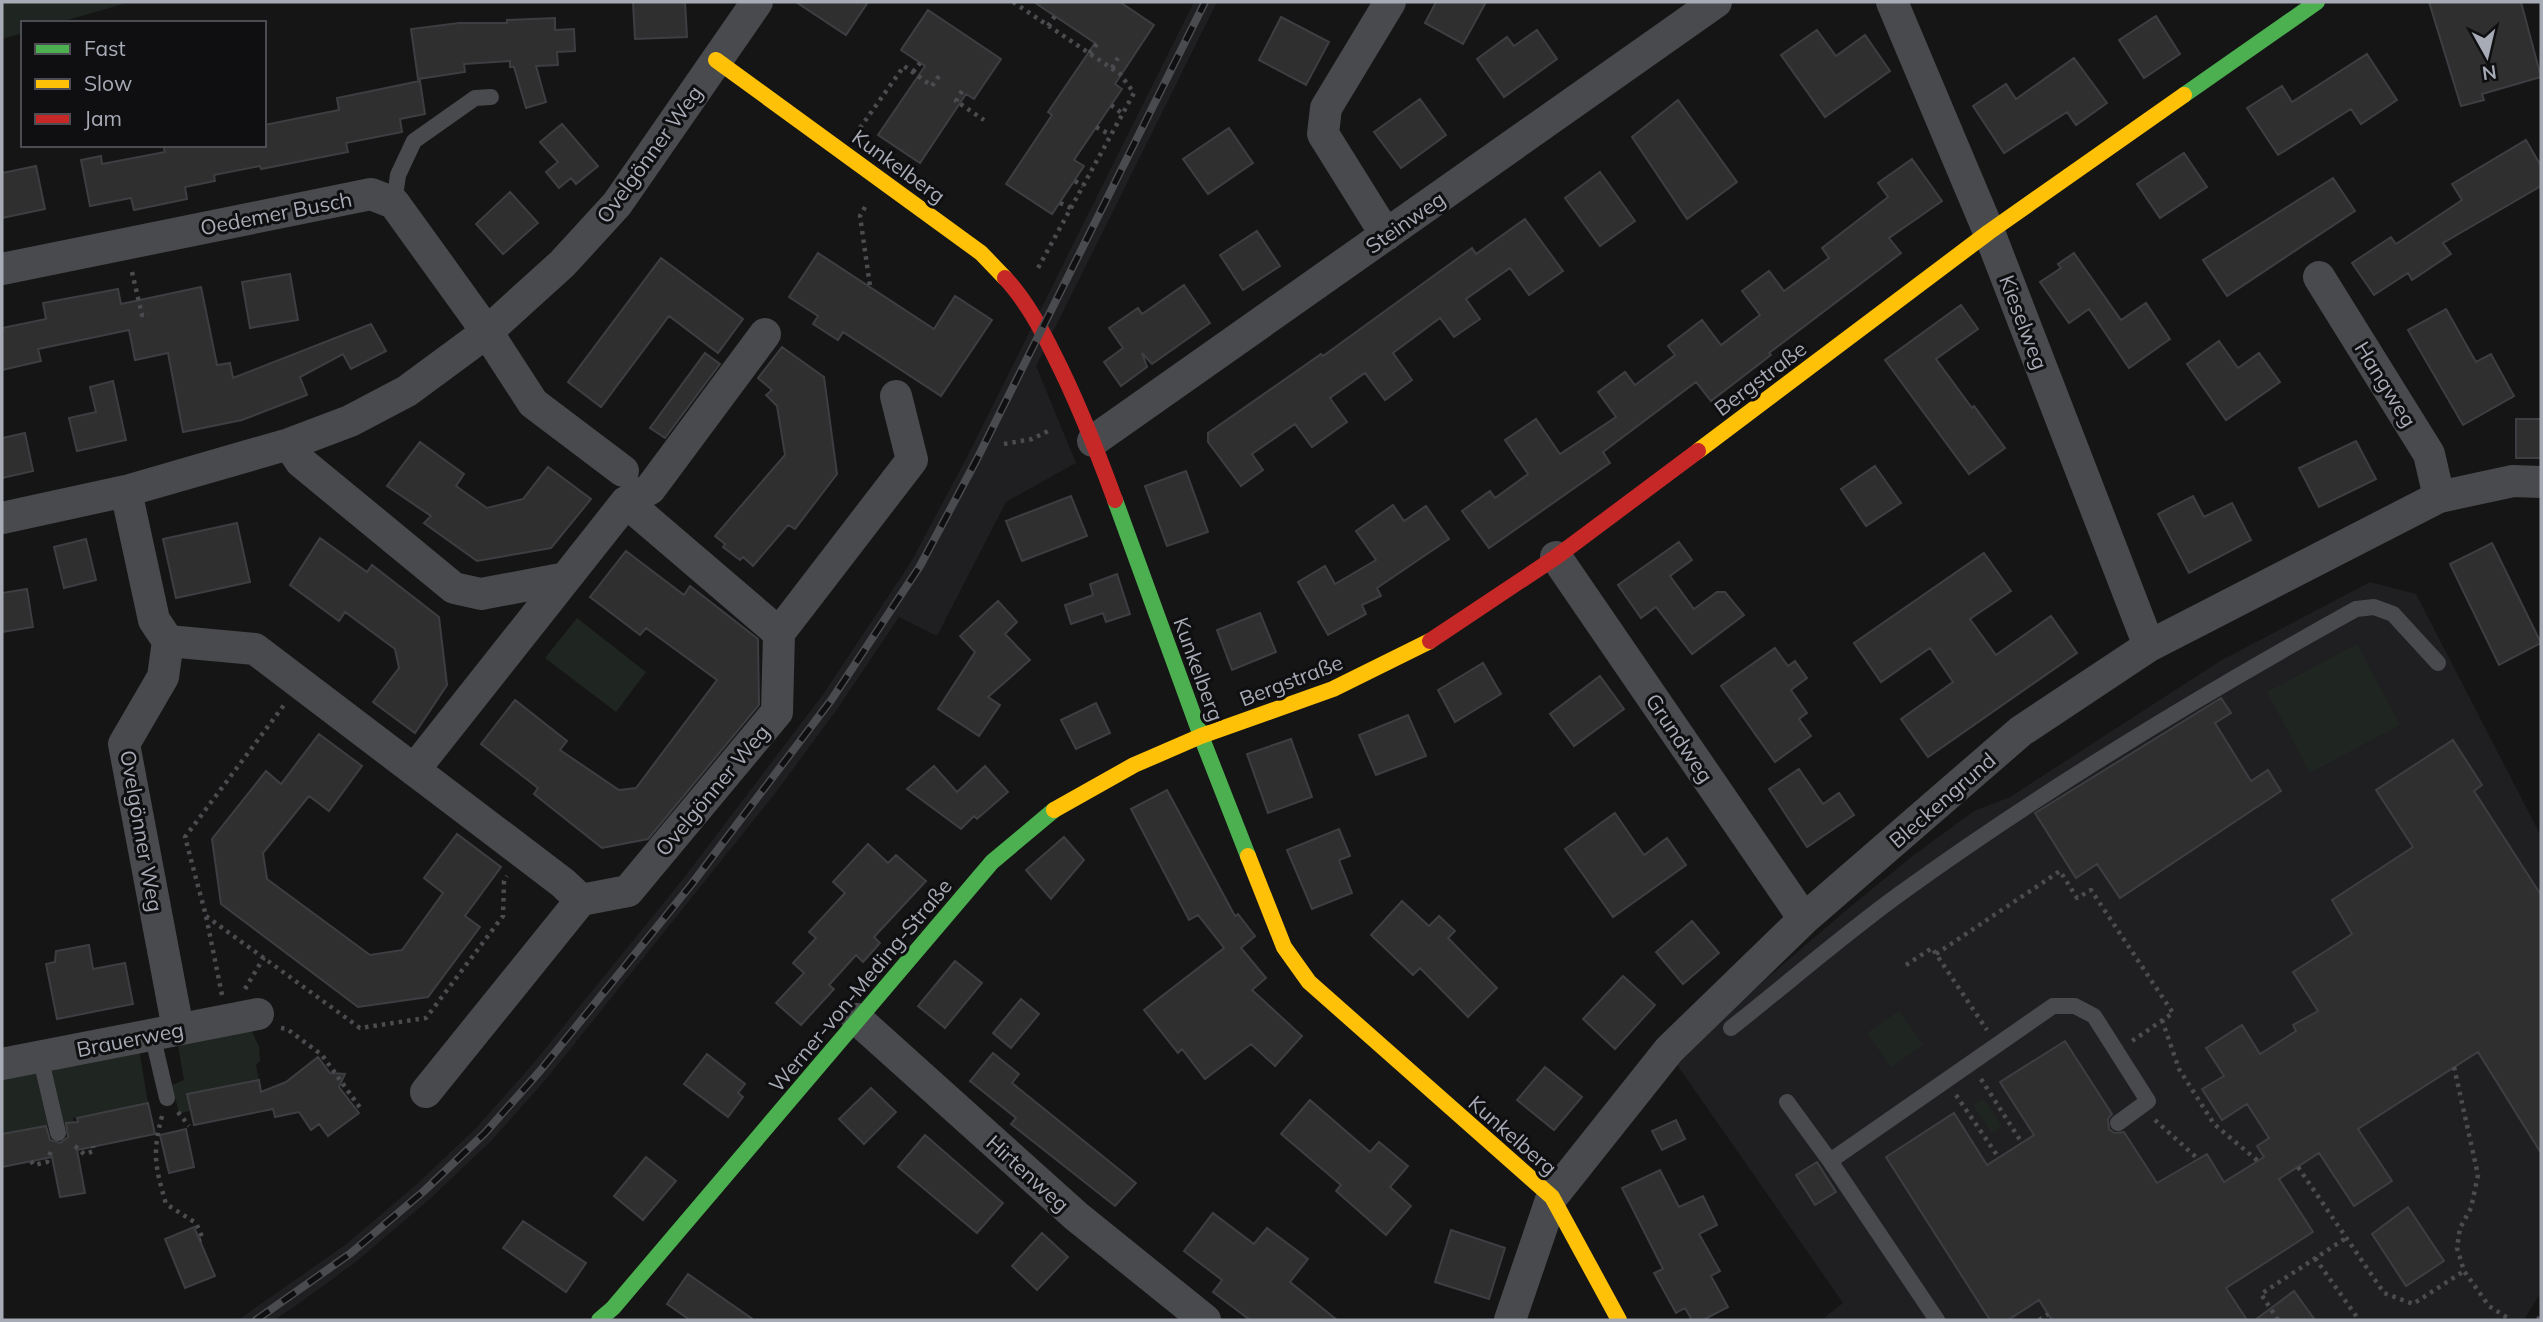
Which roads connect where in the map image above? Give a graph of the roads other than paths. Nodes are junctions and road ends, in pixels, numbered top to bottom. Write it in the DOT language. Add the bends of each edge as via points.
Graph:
graph roads {
  1 [pos="757,2"];
  2 [pos="1390,2"];
  3 [pos="1716,2"];
  4 [pos="1892,2"];
  5 [pos="2317,2"];
  6 [pos="716,60"];
  7 [pos="491,97"];
  8 [pos="394,204"];
  9 [pos="1989,232"];
  10 [pos="1386,235"];
  11 [pos="2,269"];
  12 [pos="2319,278"];
  13 [pos="487,332"];
  14 [pos="765,334"];
  15 [pos="896,396"];
  16 [pos="1087,428"];
  17 [pos="289,444"];
  18 [pos="623,471"];
  19 [pos="2541,482"];
  20 [pos="126,491"];
  21 [pos="2439,497"];
  22 [pos="626,502"];
  23 [pos="2,518"];
  24 [pos="1556,558"];
  25 [pos="566,578"];
  26 [pos="779,633"];
  27 [pos="168,641"];
  28 [pos="2149,646"];
  29 [pos="2438,663"];
  30 [pos="1201,736"];
  31 [pos="414,770"];
  32 [pos="581,900"];
  33 [pos="1804,919"];
  34 [pos="857,1019"];
  35 [pos="267,1020"];
  36 [pos="1731,1028"];
  37 [pos="165,1032"];
  38 [pos="40,1056"];
  39 [pos="2,1064"];
  40 [pos="426,1091"];
  41 [pos="167,1098"];
  42 [pos="1787,1102"];
  43 [pos="2118,1123"];
  44 [pos="58,1133"];
  45 [pos="1830,1161"];
  46 [pos="1552,1197"];
  47 [pos="614,1316"];
  48 [pos="1205,1320"];
  49 [pos="1510,1320"];
  50 [pos="1619,1320"];
  51 [pos="1937,1320"];
  1 -- 6 [label="street, Ovelgönner Weg"];
  2 -- 10 [label="street" via="1326,107 1323,134"];
  3 -- 10 [label="street, Steinweg"];
  4 -- 9 [label="street, Kieselweg"];
  5 -- 9 [label="street, Bergstraße"];
  6 -- 13 [label="street, Ovelgönner Weg" via="617,204 562,264"];
  6 -- 16 [label="street, Kunkelberg" via="981,253 1021,298 1042,331"];
  7 -- 8 [label="lane" via="475,98 414,141 398,175"];
  8 -- 11 [label="street, Oedemer Busch" via="371,194"];
  8 -- 13 [label="street"];
  9 -- 24 [label="street, Bergstraße"];
  9 -- 28 [label="street, Kieselweg"];
  10 -- 16 [label="street, Steinweg"];
  12 -- 21 [label="street, Hangweg" via="2429,454"];
  13 -- 17 [label="street, Ovelgönner Weg" via="407,390 350,421"];
  13 -- 18 [label="street" via="533,403"];
  14 -- 22 [label="street" via="650,489"];
  15 -- 26 [label="street" via="912,460"];
  16 -- 30 [label="street, Kunkelberg"];
  17 -- 20 [label="street, Ovelgönner Weg"];
  17 -- 25 [label="street" via="301,462 454,588 481,594"];
  19 -- 21 [label="street, Bleckengrund" via="2513,481"];
  20 -- 23 [label="street, Ovelgönner Weg"];
  20 -- 27 [label="street" via="154,620"];
  21 -- 28 [label="street, Bleckengrund"];
  22 -- 25 [label="street"];
  22 -- 26 [label="street"];
  24 -- 30 [label="street, Bergstraße" via="1422,647 1333,689"];
  24 -- 33 [label="street, Grundweg"];
  25 -- 31 [label="street"];
  26 -- 32 [label="street, Ovelgönner Weg" via="777,712 628,891"];
  27 -- 31 [label="street" via="255,649"];
  27 -- 37 [label="street, Ovelgönner Weg" via="163,677 124,744"];
  28 -- 33 [label="street, Bleckengrund" via="2021,731"];
  29 -- 36 [label="lane" via="2393,614 2374,607 2356,609 2071,777 1900,893"];
  30 -- 34 [label="street, Werner-von-Meding-Straße" via="1134,765 1054,810 992,862"];
  30 -- 46 [label="street, Kunkelberg" via="1284,947 1309,982"];
  31 -- 32 [label="street"];
  32 -- 40 [label="street"];
  33 -- 46 [label="street, Bleckengrund" via="1669,1050"];
  34 -- 47 [label="street, Werner-von-Meding-Straße"];
  34 -- 48 [label="street, Hirtenweg" via="1076,1216"];
  35 -- 37 [label="street, Brauerweg" via="227,1020"];
  37 -- 38 [label="street, Brauerweg"];
  37 -- 41 [label="lane"];
  38 -- 39 [label="street, Brauerweg"];
  38 -- 44 [label="lane"];
  42 -- 45 [label="lane"];
  43 -- 45 [label="lane" via="2148,1101 2094,1016 2075,1006 2053,1006"];
  45 -- 51 [label="lane"];
  46 -- 49 [label="street, Bleckengrund"];
  46 -- 50 [label="street, Kunkelberg"];
}
